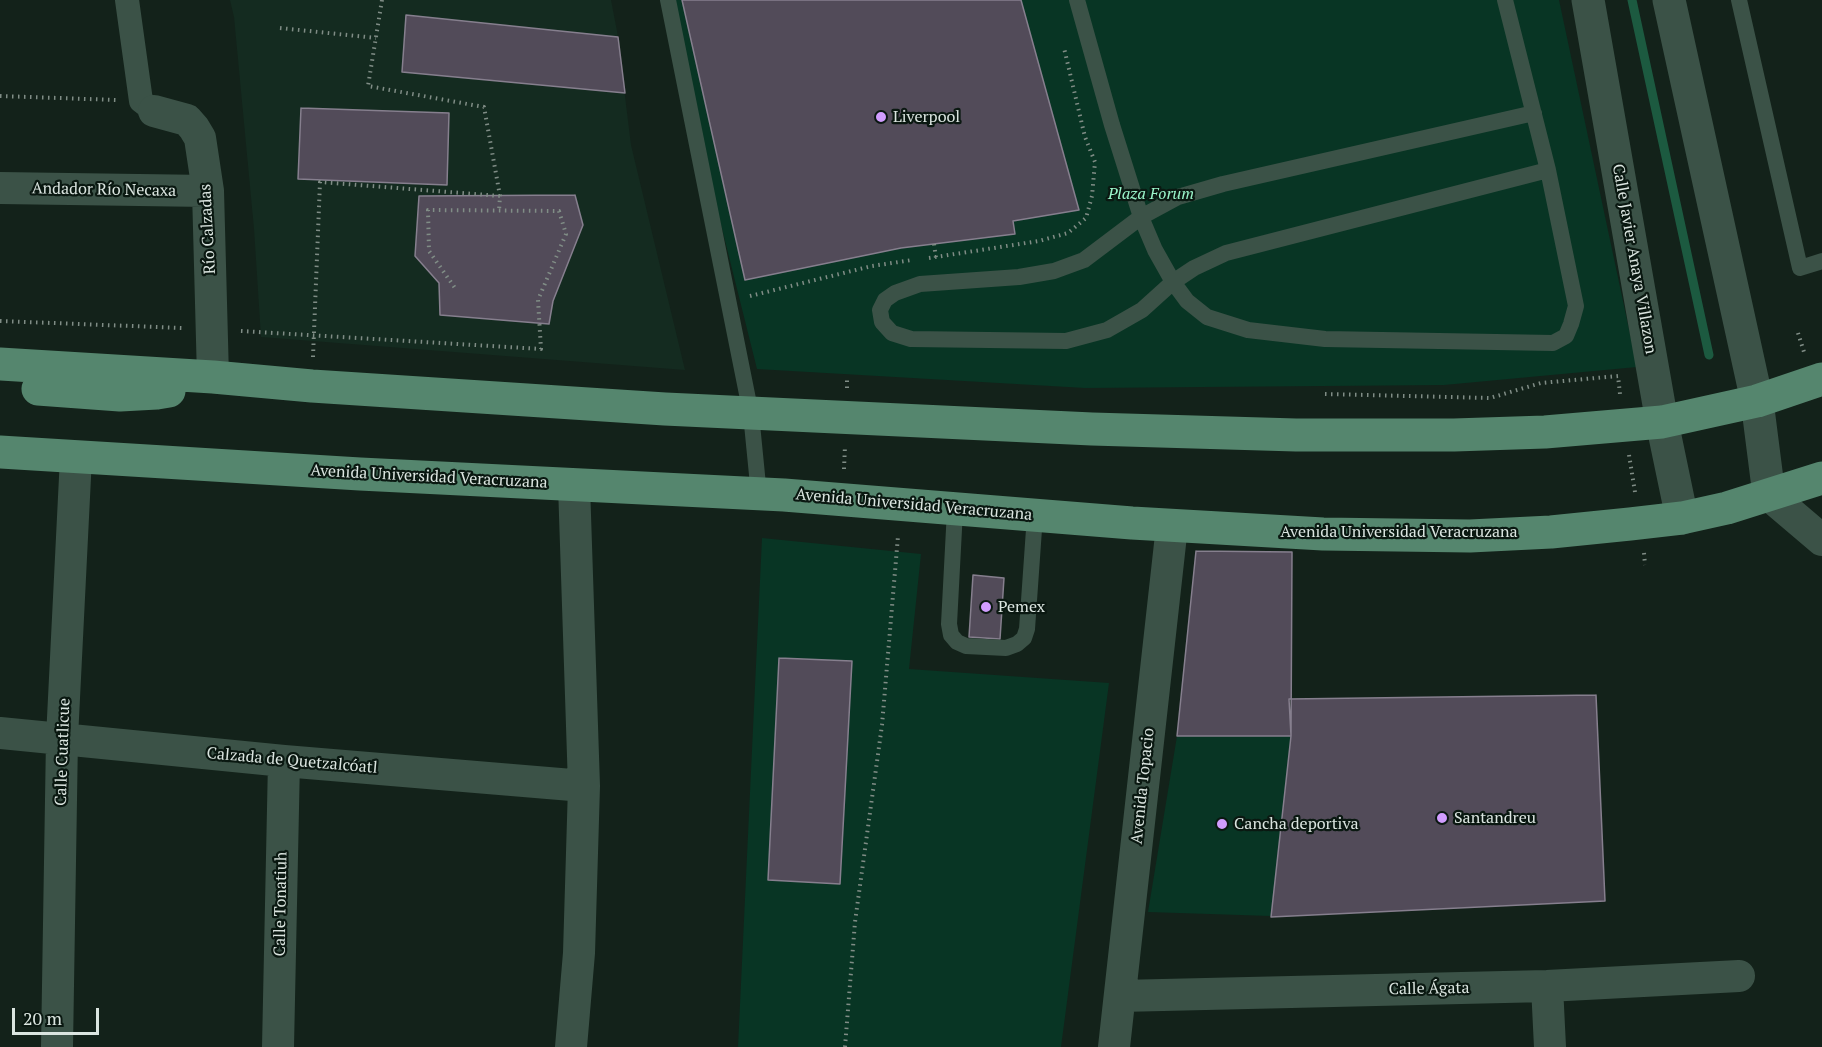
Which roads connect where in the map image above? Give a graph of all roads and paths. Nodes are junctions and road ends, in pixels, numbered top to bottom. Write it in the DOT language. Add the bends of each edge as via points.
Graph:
graph roads {
  1 [pos="127,0"];
  2 [pos="382,0"];
  3 [pos="668,0"];
  4 [pos="1077,0"];
  5 [pos="1505,0"];
  6 [pos="1588,0"];
  7 [pos="1739,0"];
  8 [pos="1672,1"];
  9 [pos="280,28"];
  10 [pos="376,38"];
  11 [pos="1063,46"];
  12 [pos="0,96"];
  13 [pos="148,106"];
  14 [pos="1534,113"];
  15 [pos="1548,170"];
  16 [pos="0,188"];
  17 [pos="208,191"];
  18 [pos="500,196"];
  19 [pos="499,211"];
  20 [pos="1141,216"];
  21 [pos="926,258"];
  22 [pos="915,260"];
  23 [pos="1822,261"];
  24 [pos="1173,282"];
  25 [pos="455,288"];
  26 [pos="728,301"];
  27 [pos="0,321"];
  28 [pos="212,330"];
  29 [pos="314,334"];
  30 [pos="0,364"];
  31 [pos="213,377"];
  32 [pos="1822,379"];
  33 [pos="312,386"];
  34 [pos="0,387"];
  35 [pos="1757,401"];
  36 [pos="751,414"];
  37 [pos="1662,422"];
  38 [pos="0,452"];
  39 [pos="76,457"];
  40 [pos="1822,478"];
  41 [pos="574,485"];
  42 [pos="759,495"];
  43 [pos="1769,495"];
  44 [pos="901,505"];
  45 [pos="955,510"];
  46 [pos="1035,515"];
  47 [pos="1682,518"];
  48 [pos="1172,526"];
  49 [pos="1822,540"];
  50 [pos="0,733"];
  51 [pos="63,738"];
  52 [pos="284,761"];
  53 [pos="584,786"];
  54 [pos="1739,976"];
  55 [pos="1548,986"];
  56 [pos="1120,996"];
  57 [pos="57,1047"];
  58 [pos="278,1047"];
  59 [pos="571,1047"];
  60 [pos="845,1047"];
  61 [pos="1114,1047"];
  62 [pos="1550,1047"];
  1 -- 13 [label="street"];
  2 -- 10 [label="path"];
  3 -- 26 [label="lane"];
  4 -- 20 [label="lane"];
  5 -- 14 [label="lane"];
  6 -- 37 [label="street, Calle Javier Anaya Villazon"];
  7 -- 23 [label="lane" via="1800,268"];
  8 -- 35 [label="street"];
  9 -- 10 [label="path"];
  10 -- 18 [label="path" via="368,86 484,107"];
  11 -- 21 [label="path" via="1095,162 1086,218 1068,233 1039,242"];
  12 -- 13 [label="path"];
  13 -- 17 [label="street, Río Calzadas" via="187,120 194,128 200,138"];
  14 -- 15 [label="lane"];
  14 -- 20 [label="lane" via="1223,184 1178,197"];
  15 -- 24 [label="lane" via="1226,253"];
  15 -- 24 [label="lane" via="1575,306 1566,336 1552,343 1325,339 1248,330 1207,316 1186,302"];
  16 -- 17 [label="street, Andador Río Necaxa"];
  17 -- 28 [label="street, Río Calzadas"];
  18 -- 19 [label="path"];
  18 -- 29 [label="path" via="320,182"];
  19 -- 25 [label="path" via="428,210 429,251"];
  19 -- 29 [label="path" via="559,211 566,234 538,300 541,349"];
  20 -- 24 [label="lane"];
  20 -- 24 [label="lane" via="1084,260 1054,271 920,284 895,293 880,310 882,322 892,333 911,339 1066,341 1107,330 1142,309"];
  22 -- 26 [label="path" via="872,266"];
  26 -- 36 [label="lane"];
  27 -- 28 [label="path"];
  28 -- 29 [label="path"];
  28 -- 31 [label="street, Río Calzadas"];
  29 -- 33 [label="path"];
  30 -- 31 [label="main road"];
  31 -- 33 [label="main road"];
  31 -- 34 [label="main road" via="185,388 120,395"];
  32 -- 35 [label="main road"];
  33 -- 36 [label="main road"];
  35 -- 37 [label="main road"];
  35 -- 43 [label="street"];
  36 -- 37 [label="main road" via="1296,435 1500,433"];
  36 -- 42 [label="lane"];
  37 -- 47 [label="street, Calle Javier Anaya Villazon"];
  38 -- 39 [label="main road, Avenida Universidad Veracruzana"];
  39 -- 41 [label="main road, Avenida Universidad Veracruzana"];
  39 -- 51 [label="street, Calle Cuatlicue"];
  40 -- 43 [label="main road, Avenida Universidad Veracruzana"];
  41 -- 42 [label="main road, Avenida Universidad Veracruzana"];
  41 -- 53 [label="street"];
  42 -- 44 [label="main road, Avenida Universidad Veracruzana"];
  43 -- 47 [label="main road, Avenida Universidad Veracruzana"];
  43 -- 49 [label="street"];
  44 -- 45 [label="main road, Avenida Universidad Veracruzana"];
  44 -- 60 [label="path" via="882,725 855,922"];
  45 -- 46 [label="main road, Avenida Universidad Veracruzana"];
  45 -- 46 [label="lane" via="951,635 966,645 996,648 1017,644 1027,629"];
  46 -- 48 [label="main road, Avenida Universidad Veracruzana"];
  47 -- 48 [label="main road, Avenida Universidad Veracruzana" via="1470,536"];
  48 -- 56 [label="street, Avenida Topacio"];
  50 -- 51 [label="street, Calzada de Quetzalcóatl"];
  51 -- 52 [label="street, Calzada de Quetzalcóatl"];
  51 -- 57 [label="street, Calle Cuatlicue"];
  52 -- 53 [label="street, Calzada de Quetzalcóatl"];
  52 -- 58 [label="street, Calle Tonatiuh"];
  53 -- 59 [label="street" via="579,953"];
  54 -- 55 [label="street, Calle Ágata"];
  55 -- 56 [label="street, Calle Ágata"];
  55 -- 62 [label="street"];
  56 -- 61 [label="street, Avenida Topacio"];
}
